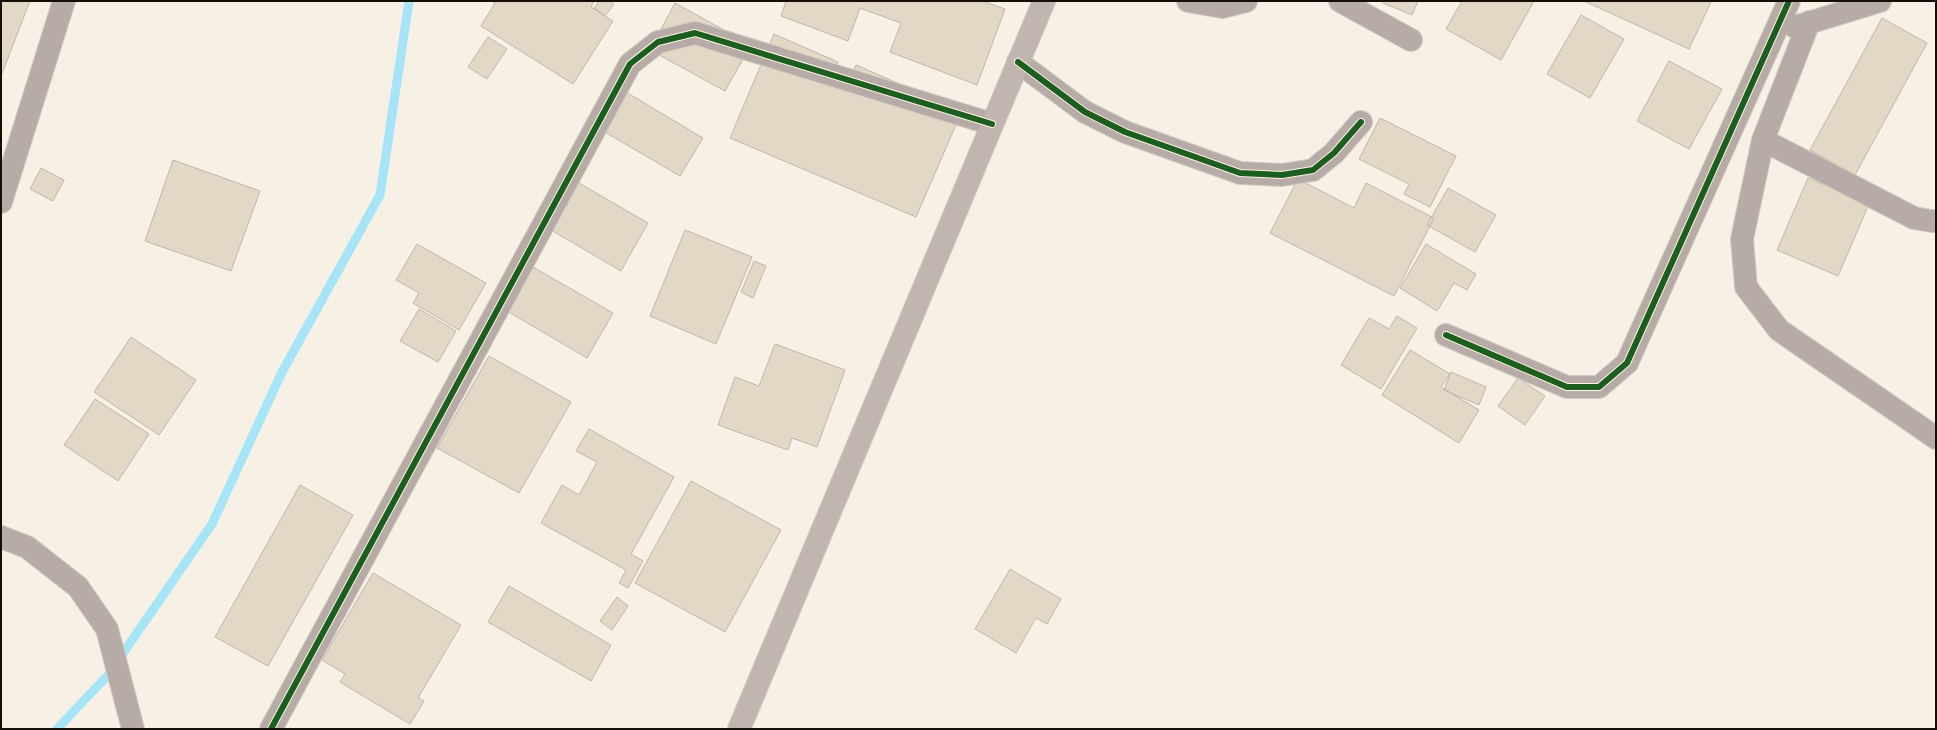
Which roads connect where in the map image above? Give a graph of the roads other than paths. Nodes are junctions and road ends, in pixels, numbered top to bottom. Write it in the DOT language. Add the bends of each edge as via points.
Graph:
graph roads {
  1 [pos="64,1"];
  2 [pos="1044,1"];
  3 [pos="1188,1"];
  4 [pos="1246,1"];
  5 [pos="1340,1"];
  6 [pos="1789,1"];
  7 [pos="1880,1"];
  8 [pos="1809,22"];
  9 [pos="1775,33"];
  10 [pos="1411,40"];
  11 [pos="1018,62"];
  12 [pos="1361,122"];
  13 [pos="992,124"];
  14 [pos="1762,140"];
  15 [pos="1,202"];
  16 [pos="1936,221"];
  17 [pos="1446,335"];
  18 [pos="1936,438"];
  19 [pos="1,537"];
  20 [pos="133,729"];
  21 [pos="271,729"];
  22 [pos="739,729"];
  1 -- 15 [label="street"];
  2 -- 11 [label="main road"];
  3 -- 4 [label="street" via="1222,7"];
  5 -- 10 [label="street"];
  6 -- 9 [label="street"];
  7 -- 8 [label="street"];
  8 -- 9 [label="street"];
  8 -- 14 [label="street"];
  9 -- 17 [label="street" via="1627,363 1599,387 1567,387"];
  11 -- 12 [label="street" via="1085,112 1125,132 1240,173 1282,174 1313,170 1334,153"];
  11 -- 13 [label="main road"];
  13 -- 21 [label="street" via="695,33 658,42 630,64"];
  13 -- 22 [label="main road"];
  14 -- 16 [label="street" via="1914,218"];
  14 -- 18 [label="street" via="1742,239 1746,287 1779,330"];
  19 -- 20 [label="street" via="27,547 78,588 107,629"];
}
